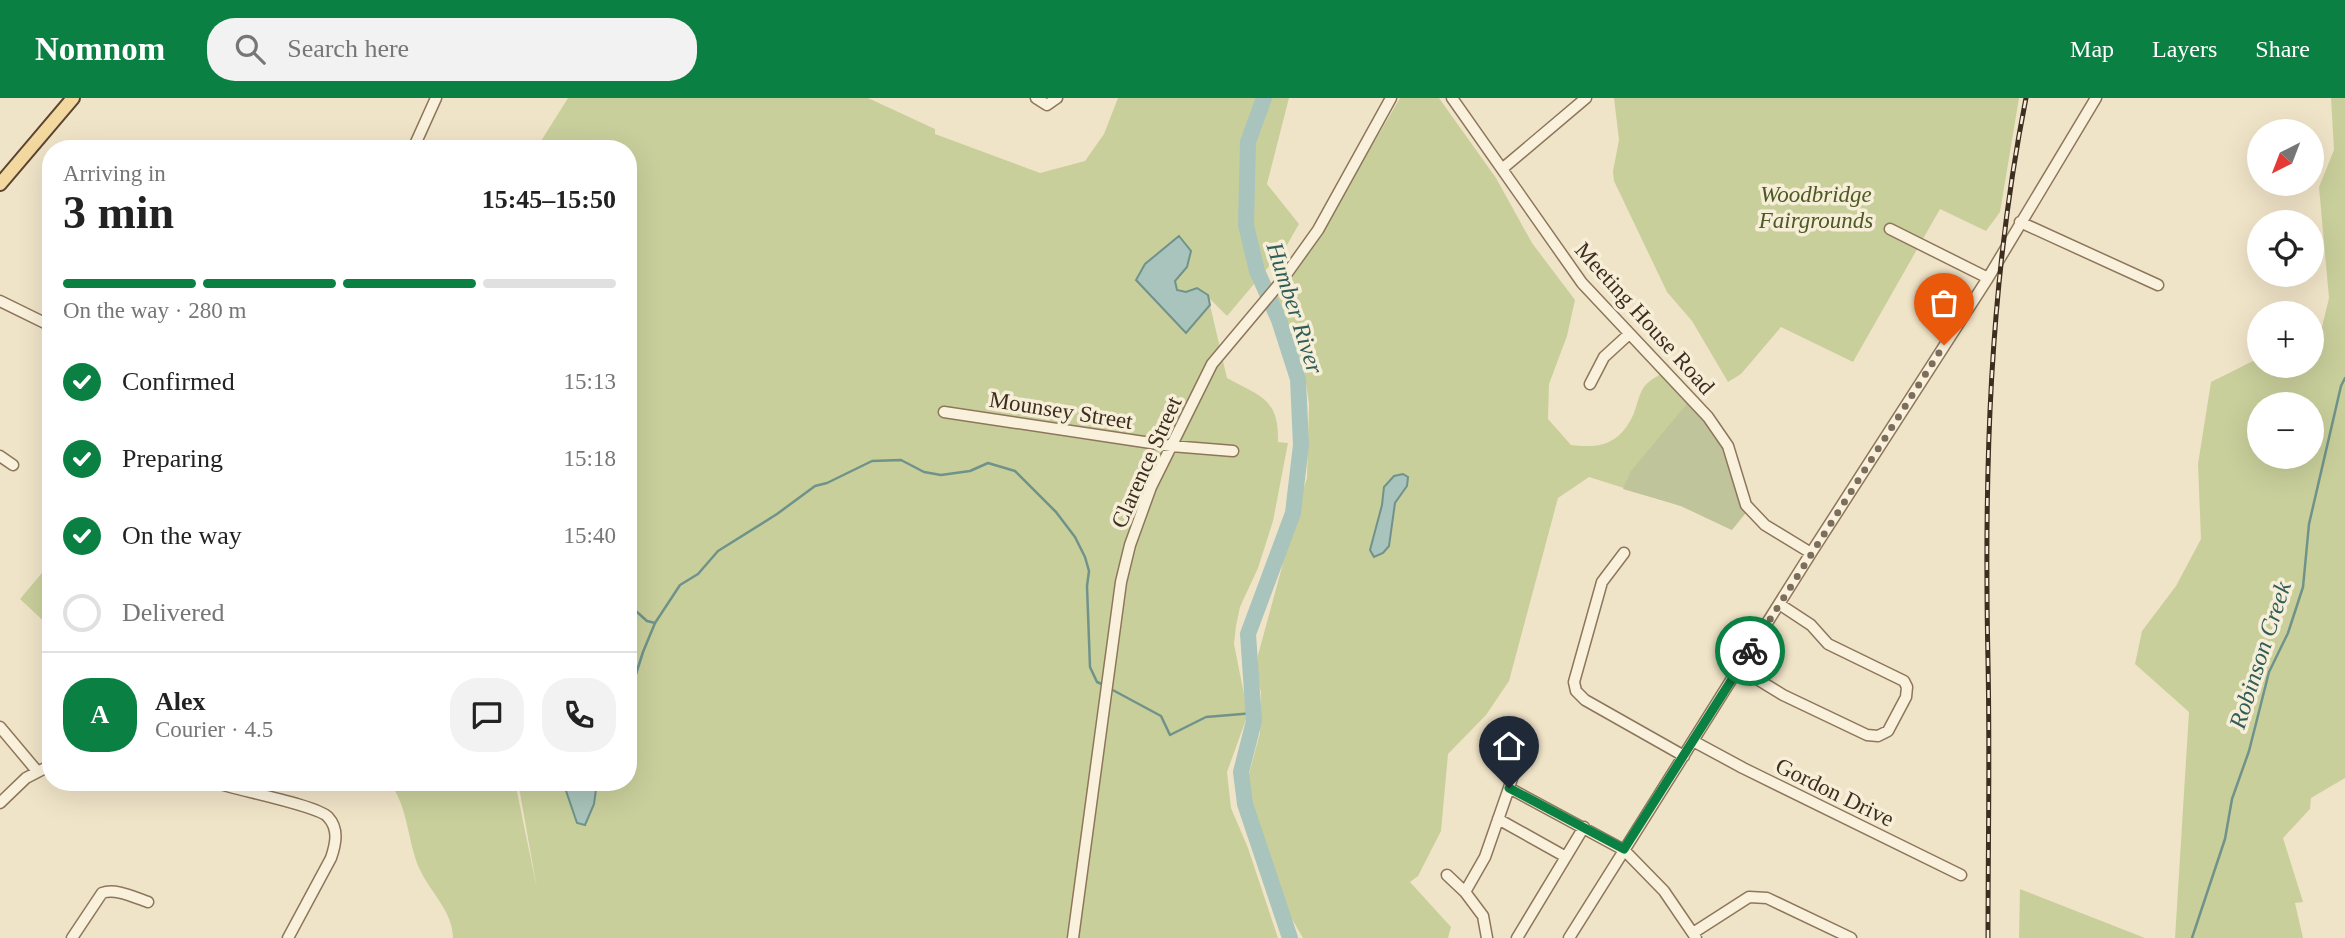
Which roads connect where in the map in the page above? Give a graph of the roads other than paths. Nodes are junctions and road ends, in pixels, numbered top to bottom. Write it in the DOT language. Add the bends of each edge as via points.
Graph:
graph roads {
  1 [pos="73,98"];
  2 [pos="436,98"];
  3 [pos="1036,98"];
  4 [pos="1057,98"];
  5 [pos="1391,98"];
  6 [pos="1452,98"];
  7 [pos="1586,98"];
  8 [pos="2096,98"];
  9 [pos="416,140"];
  10 [pos="1502,169"];
  11 [pos="0,184"];
  12 [pos="2020,222"];
  13 [pos="1891,229"];
  14 [pos="1988,278"];
  15 [pos="2158,285"];
  16 [pos="0,301"];
  17 [pos="42,322"];
  18 [pos="1628,335"];
  19 [pos="1590,384"];
  20 [pos="944,412"];
  21 [pos="1171,446"];
  22 [pos="1233,452"];
  23 [pos="0,456"];
  24 [pos="13,465"];
  25 [pos="1624,553"];
  26 [pos="1811,554"];
  27 [pos="1779,604"];
  28 [pos="1739,668"];
  29 [pos="0,727"];
  30 [pos="1693,741"];
  31 [pos="1684,756"];
  32 [pos="1518,759"];
  33 [pos="42,769"];
  34 [pos="37,771"];
  35 [pos="1509,788"];
  36 [pos="239,791"];
  37 [pos="0,803"];
  38 [pos="1498,819"];
  39 [pos="1584,827"];
  40 [pos="1624,849"];
  41 [pos="1566,858"];
  42 [pos="1447,874"];
  43 [pos="1961,875"];
  44 [pos="1465,892"];
  45 [pos="148,902"];
  46 [pos="1694,935"];
  47 [pos="72,938"];
  48 [pos="288,938"];
  49 [pos="1073,938"];
  50 [pos="1487,938"];
  51 [pos="1517,938"];
  52 [pos="1569,938"];
  53 [pos="1851,938"];
  1 -- 11 [label="main road"];
  2 -- 9 [label="street"];
  3 -- 4 [label="street" via="1047,105"];
  5 -- 21 [label="street, Clarence Street" via="1318,230 1212,363"];
  6 -- 10 [label="street, Meeting House Road"];
  7 -- 10 [label="street"];
  8 -- 12 [label="street"];
  10 -- 18 [label="street, Meeting House Road" via="1581,283"];
  12 -- 14 [label="street"];
  12 -- 15 [label="street"];
  13 -- 14 [label="street"];
  14 -- 26 [label="street"];
  16 -- 17 [label="street"];
  18 -- 19 [label="street" via="1604,357"];
  18 -- 26 [label="street, Meeting House Road" via="1708,417 1728,446 1746,505 1765,525"];
  20 -- 21 [label="street, Mounsey Street"];
  21 -- 22 [label="street, Mounsey Street"];
  21 -- 49 [label="street, Clarence Street" via="1151,487 1121,582"];
  23 -- 24 [label="street"];
  25 -- 31 [label="street" via="1602,582 1574,682 1576,691"];
  26 -- 27 [label="street"];
  27 -- 28 [label="street"];
  27 -- 28 [label="street" via="1811,625 1829,644 1904,681 1906,697 1888,731 1868,736"];
  28 -- 30 [label="street"];
  29 -- 34 [label="street"];
  30 -- 31 [label="street"];
  30 -- 43 [label="street, Gordon Drive"];
  31 -- 40 [label="street"];
  32 -- 35 [label="street"];
  33 -- 34 [label="street"];
  34 -- 37 [label="street"];
  35 -- 38 [label="street"];
  35 -- 39 [label="street"];
  36 -- 48 [label="street" via="311,808 327,815 336,829 331,858"];
  38 -- 41 [label="street"];
  38 -- 44 [label="street" via="1485,857"];
  39 -- 40 [label="street"];
  39 -- 41 [label="street"];
  40 -- 46 [label="street" via="1664,891"];
  40 -- 52 [label="street"];
  41 -- 51 [label="street"];
  42 -- 44 [label="street"];
  44 -- 50 [label="street" via="1483,916"];
  45 -- 47 [label="street" via="117,891 102,893"];
  46 -- 53 [label="street" via="1749,897 1767,898"];
}
